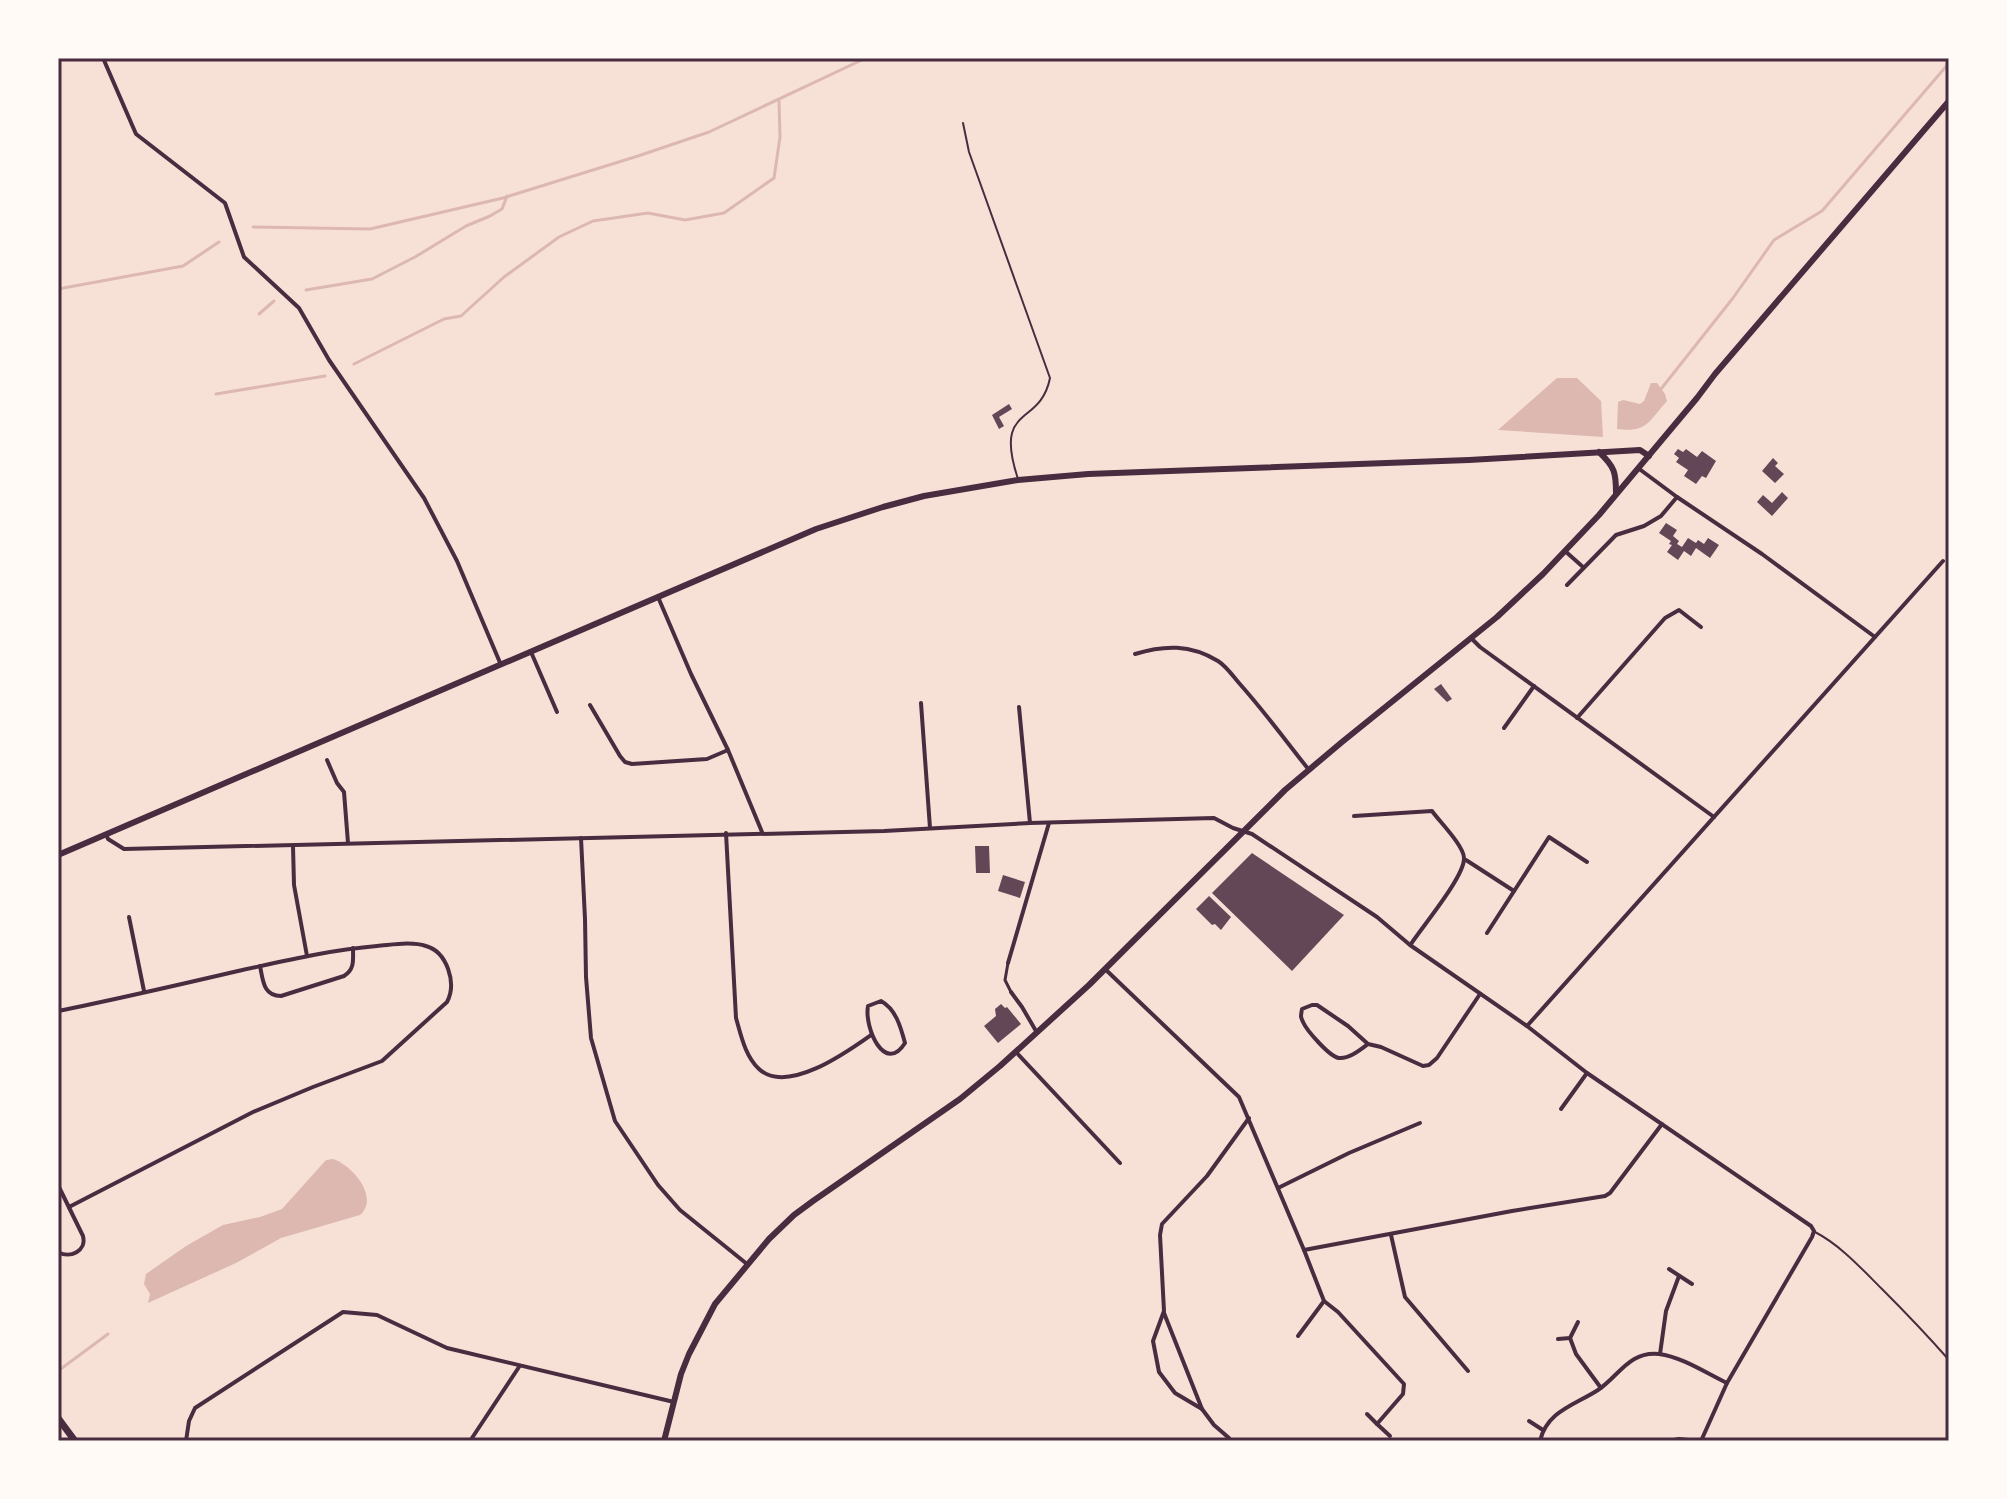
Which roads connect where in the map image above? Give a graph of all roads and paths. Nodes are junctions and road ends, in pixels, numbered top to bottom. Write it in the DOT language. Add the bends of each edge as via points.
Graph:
graph roads {
  1 [pos="103,58"];
  2 [pos="1949,101"];
  3 [pos="963,123"];
  4 [pos="1599,452"];
  5 [pos="1649,456"];
  6 [pos="1638,468"];
  7 [pos="1018,480"];
  8 [pos="1616,493"];
  9 [pos="1677,497"];
  10 [pos="1565,551"];
  11 [pos="1943,561"];
  12 [pos="1583,567"];
  13 [pos="1567,585"];
  14 [pos="658,597"];
  15 [pos="1701,627"];
  16 [pos="1875,637"];
  17 [pos="1472,639"];
  18 [pos="531,652"];
  19 [pos="1135,654"];
  20 [pos="501,665"];
  21 [pos="1534,686"];
  22 [pos="921,703"];
  23 [pos="590,705"];
  24 [pos="1019,707"];
  25 [pos="557,712"];
  26 [pos="1577,718"];
  27 [pos="1504,728"];
  28 [pos="728,750"];
  29 [pos="327,760"];
  30 [pos="1309,770"];
  31 [pos="1354,816"];
  32 [pos="1714,817"];
  33 [pos="1030,823"];
  34 [pos="1049,823"];
  35 [pos="930,829"];
  36 [pos="1244,830"];
  37 [pos="726,833"];
  38 [pos="762,833"];
  39 [pos="106,834"];
  40 [pos="581,838"];
  41 [pos="348,843"];
  42 [pos="293,846"];
  43 [pos="58,855"];
  44 [pos="1464,859"];
  45 [pos="1587,862"];
  46 [pos="1514,891"];
  47 [pos="129,917"];
  48 [pos="1487,933"];
  49 [pos="1410,945"];
  50 [pos="353,948"];
  51 [pos="307,956"];
  52 [pos="1008,963"];
  53 [pos="260,966"];
  54 [pos="1105,969"];
  55 [pos="144,991"];
  56 [pos="1011,992"];
  57 [pos="1480,994"];
  58 [pos="58,1011"];
  59 [pos="1527,1026"];
  60 [pos="1037,1033"];
  61 [pos="871,1035"];
  62 [pos="1368,1044"];
  63 [pos="1016,1052"];
  64 [pos="1587,1073"];
  65 [pos="1561,1109"];
  66 [pos="1249,1118"];
  67 [pos="1420,1123"];
  68 [pos="1662,1124"];
  69 [pos="1120,1163"];
  70 [pos="58,1185"];
  71 [pos="1278,1188"];
  72 [pos="69,1207"];
  73 [pos="1814,1231"];
  74 [pos="1391,1235"];
  75 [pos="1304,1250"];
  76 [pos="58,1252"];
  77 [pos="747,1264"];
  78 [pos="1669,1269"];
  79 [pos="1679,1276"];
  80 [pos="1692,1284"];
  81 [pos="1324,1301"];
  82 [pos="1164,1311"];
  83 [pos="1578,1322"];
  84 [pos="1298,1336"];
  85 [pos="1570,1338"];
  86 [pos="1558,1339"];
  87 [pos="1660,1354"];
  88 [pos="1949,1360"];
  89 [pos="519,1367"];
  90 [pos="1468,1371"];
  91 [pos="1727,1383"];
  92 [pos="1601,1388"];
  93 [pos="674,1402"];
  94 [pos="1202,1409"];
  95 [pos="1367,1414"];
  96 [pos="58,1418"];
  97 [pos="1529,1421"];
  98 [pos="1377,1424"];
  99 [pos="1543,1430"];
  100 [pos="1390,1436"];
  101 [pos="1229,1438"];
  102 [pos="470,1440"];
  103 [pos="75,1441"];
  104 [pos="186,1441"];
  105 [pos="664,1441"];
  106 [pos="1540,1441"];
  107 [pos="1669,1441"];
  108 [pos="1700,1441"];
  1 -- 20 [label="street" via="136,134 225,203 244,257 299,308 424,498"];
  2 -- 5 [label="main road"];
  3 -- 7 [label="lane" via="1049,374 1042,397 1011,433"];
  4 -- 5 [label="main road" via="1640,450"];
  4 -- 7 [label="main road"];
  4 -- 8 [label="main road" via="1614,469"];
  5 -- 6 [label="main road"];
  6 -- 8 [label="main road"];
  6 -- 9 [label="street"];
  7 -- 14 [label="main road" via="924,496 847,518"];
  8 -- 10 [label="main road"];
  9 -- 12 [label="street" via="1661,516 1616,535"];
  9 -- 16 [label="street"];
  10 -- 12 [label="street"];
  10 -- 17 [label="main road"];
  11 -- 16 [label="street"];
  12 -- 13 [label="street"];
  14 -- 18 [label="main road"];
  14 -- 28 [label="street"];
  15 -- 26 [label="street" via="1679,610 1665,618"];
  16 -- 32 [label="street"];
  17 -- 21 [label="street"];
  17 -- 30 [label="main road"];
  18 -- 20 [label="main road"];
  18 -- 25 [label="street"];
  19 -- 30 [label="street" via="1171,647 1220,662"];
  20 -- 39 [label="main road"];
  21 -- 26 [label="street"];
  21 -- 27 [label="street"];
  22 -- 35 [label="street"];
  23 -- 28 [label="street" via="625,762 707,759"];
  24 -- 33 [label="street"];
  26 -- 32 [label="street"];
  28 -- 38 [label="street"];
  29 -- 41 [label="street" via="344,792"];
  30 -- 36 [label="main road"];
  31 -- 44 [label="street" via="1432,811"];
  32 -- 59 [label="street"];
  33 -- 34 [label="street"];
  33 -- 35 [label="street"];
  34 -- 36 [label="street" via="1214,818"];
  34 -- 52 [label="street"];
  35 -- 38 [label="street"];
  36 -- 49 [label="street" via="1377,917"];
  36 -- 54 [label="main road"];
  37 -- 38 [label="street"];
  37 -- 40 [label="street"];
  37 -- 61 [label="street" via="736,1018 752,1061 771,1076 789,1077 832,1060"];
  39 -- 42 [label="street" via="124,849"];
  39 -- 43 [label="main road"];
  40 -- 41 [label="street"];
  40 -- 77 [label="street" via="591,1038 615,1121 680,1210"];
  41 -- 42 [label="street"];
  42 -- 51 [label="street"];
  44 -- 46 [label="street"];
  44 -- 49 [label="street" via="1460,875"];
  45 -- 46 [label="street" via="1549,837"];
  46 -- 48 [label="street"];
  47 -- 55 [label="street"];
  49 -- 57 [label="street"];
  50 -- 51 [label="street"];
  50 -- 53 [label="street" via="350,973 281,996 266,989"];
  50 -- 72 [label="street" via="423,945 435,951 452,983 447,1002 382,1061 253,1112"];
  51 -- 53 [label="street"];
  52 -- 56 [label="street" via="1005,980"];
  53 -- 55 [label="street"];
  54 -- 60 [label="main road"];
  54 -- 66 [label="street" via="1231,1088"];
  55 -- 58 [label="street"];
  56 -- 60 [label="street"];
  57 -- 59 [label="street"];
  57 -- 62 [label="street" via="1429,1065"];
  59 -- 64 [label="street"];
  60 -- 63 [label="main road"];
  61 -- 61 [label="street" via="885,1052 896,1052 905,1043 891,1009 881,1001 868,1006"];
  62 -- 62 [label="street" via="1336,1058 1304,1024 1302,1009 1317,1005"];
  63 -- 69 [label="street"];
  63 -- 77 [label="main road" via="960,1099 794,1215"];
  64 -- 65 [label="street"];
  64 -- 68 [label="street"];
  66 -- 71 [label="street"];
  66 -- 82 [label="street" via="1207,1176 1162,1224"];
  67 -- 71 [label="street"];
  68 -- 73 [label="street"];
  68 -- 74 [label="street" via="1605,1196"];
  70 -- 72 [label="street"];
  71 -- 75 [label="street"];
  72 -- 76 [label="street" via="85,1242 71,1255"];
  73 -- 88 [label="lane" via="1867,1274"];
  73 -- 91 [label="street"];
  74 -- 75 [label="street"];
  74 -- 90 [label="street" via="1405,1297"];
  75 -- 81 [label="street"];
  77 -- 93 [label="main road" via="715,1304 681,1374"];
  78 -- 79 [label="street"];
  79 -- 80 [label="street"];
  79 -- 87 [label="street" via="1666,1311"];
  81 -- 84 [label="street"];
  81 -- 98 [label="street" via="1404,1384 1403,1394"];
  82 -- 94 [label="street"];
  82 -- 94 [label="street" via="1153,1341 1159,1372 1175,1393"];
  83 -- 85 [label="street"];
  85 -- 86 [label="street"];
  85 -- 92 [label="street"];
  87 -- 91 [label="street"];
  87 -- 92 [label="street" via="1634,1359"];
  89 -- 93 [label="street"];
  89 -- 102 [label="street"];
  89 -- 104 [label="street" via="447,1348 377,1315 343,1312 195,1408"];
  91 -- 108 [label="street"];
  92 -- 99 [label="street" via="1563,1408"];
  93 -- 105 [label="main road"];
  94 -- 101 [label="street"];
  95 -- 98 [label="street"];
  96 -- 103 [label="highway"];
  97 -- 99 [label="street"];
  98 -- 100 [label="street"];
  99 -- 106 [label="street"];
  107 -- 108 [label="street"];
}
